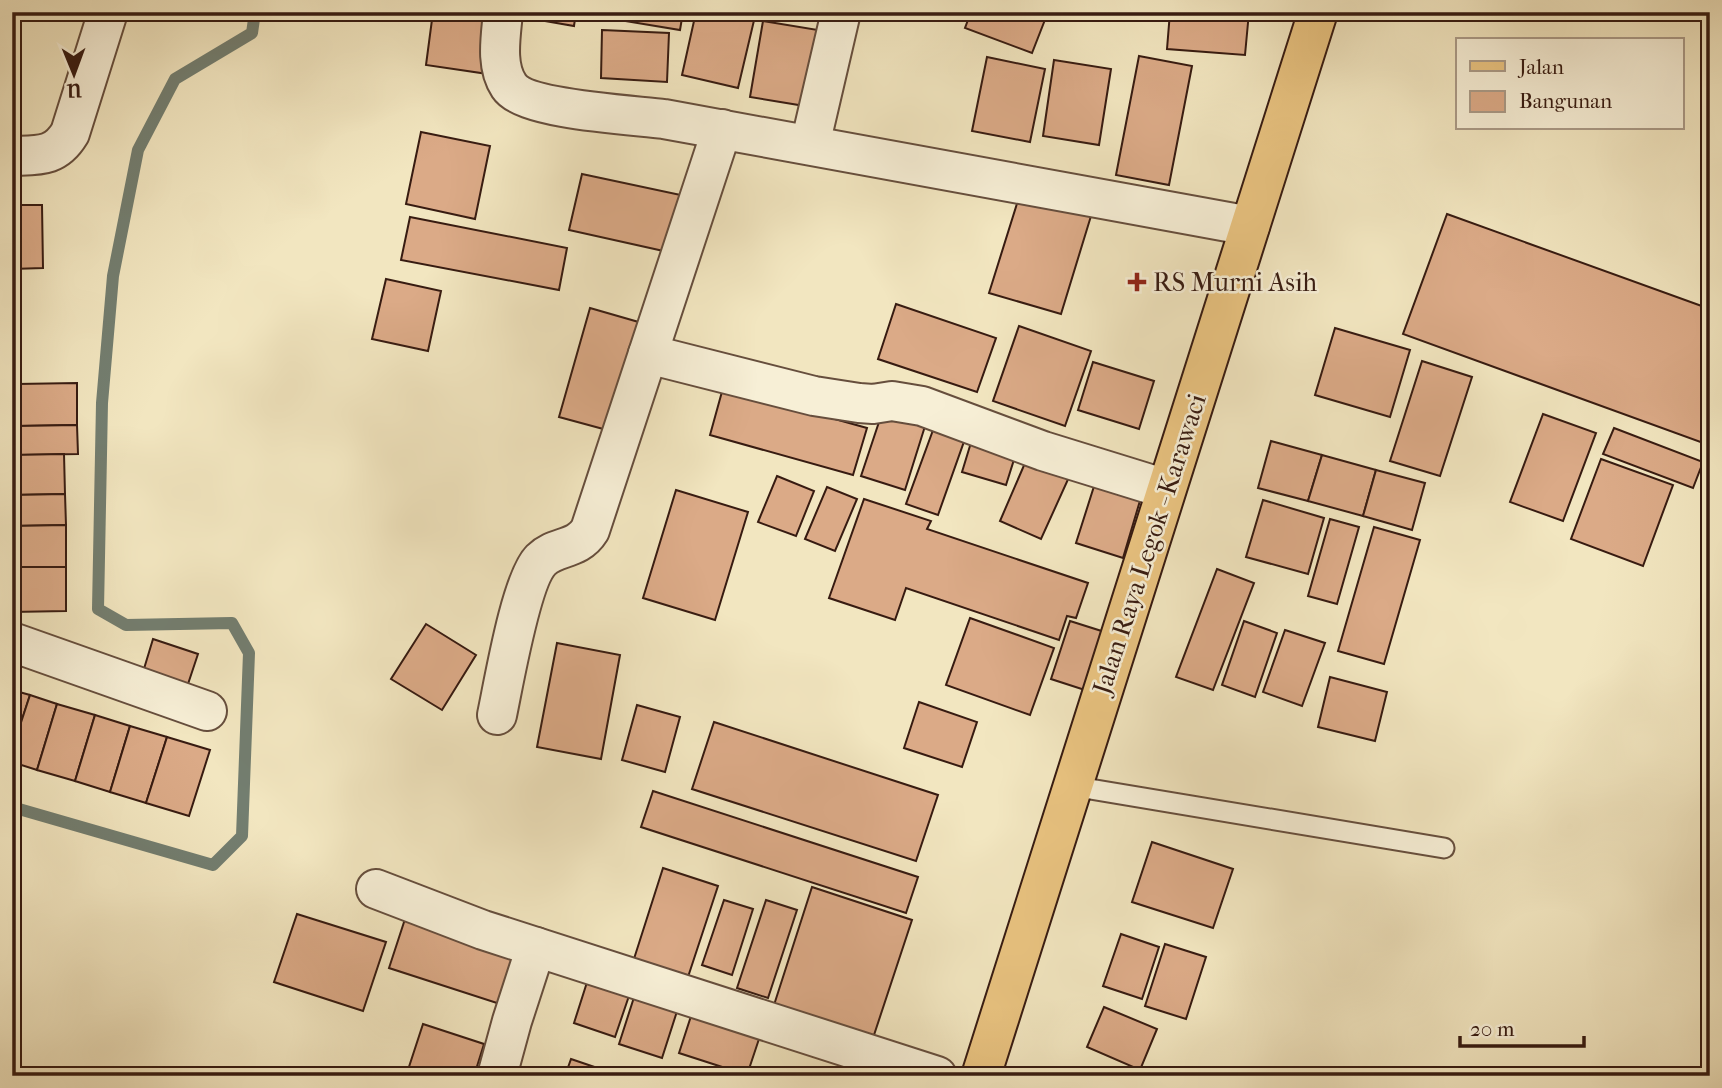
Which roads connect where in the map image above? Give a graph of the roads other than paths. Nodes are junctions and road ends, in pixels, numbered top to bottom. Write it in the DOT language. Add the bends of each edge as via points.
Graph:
graph roads {
  1 [pos="108,12"];
  2 [pos="503,12"];
  3 [pos="841,12"];
  4 [pos="1318,12"];
  5 [pos="722,129"];
  6 [pos="810,145"];
  7 [pos="12,156"];
  8 [pos="1250,226"];
  9 [pos="648,354"];
  10 [pos="1166,489"];
  11 [pos="12,642"];
  12 [pos="207,711"];
  13 [pos="497,715"];
  14 [pos="1072,786"];
  15 [pos="1444,848"];
  16 [pos="376,889"];
  17 [pos="536,947"];
  18 [pos="497,1076"];
  19 [pos="937,1076"];
  20 [pos="981,1076"];
  1 -- 7 [label="street" via="64,144 44,155"];
  2 -- 5 [label="street" via="500,55 509,85 519,96 572,109"];
  3 -- 6 [label="street"];
  4 -- 8 [label="main road, Jalan Raya Legok - Karawaci"];
  5 -- 6 [label="street"];
  5 -- 9 [label="street"];
  6 -- 8 [label="street"];
  8 -- 10 [label="main road, Jalan Raya Legok - Karawaci"];
  9 -- 10 [label="street" via="814,396 922,405"];
  9 -- 13 [label="street" via="590,530 583,541 542,559 528,580"];
  10 -- 14 [label="main road, Jalan Raya Legok - Karawaci"];
  11 -- 12 [label="street"];
  14 -- 15 [label="lane"];
  14 -- 20 [label="main road, Jalan Raya Legok - Karawaci"];
  16 -- 17 [label="street"];
  17 -- 18 [label="street"];
  17 -- 19 [label="street"];
}
